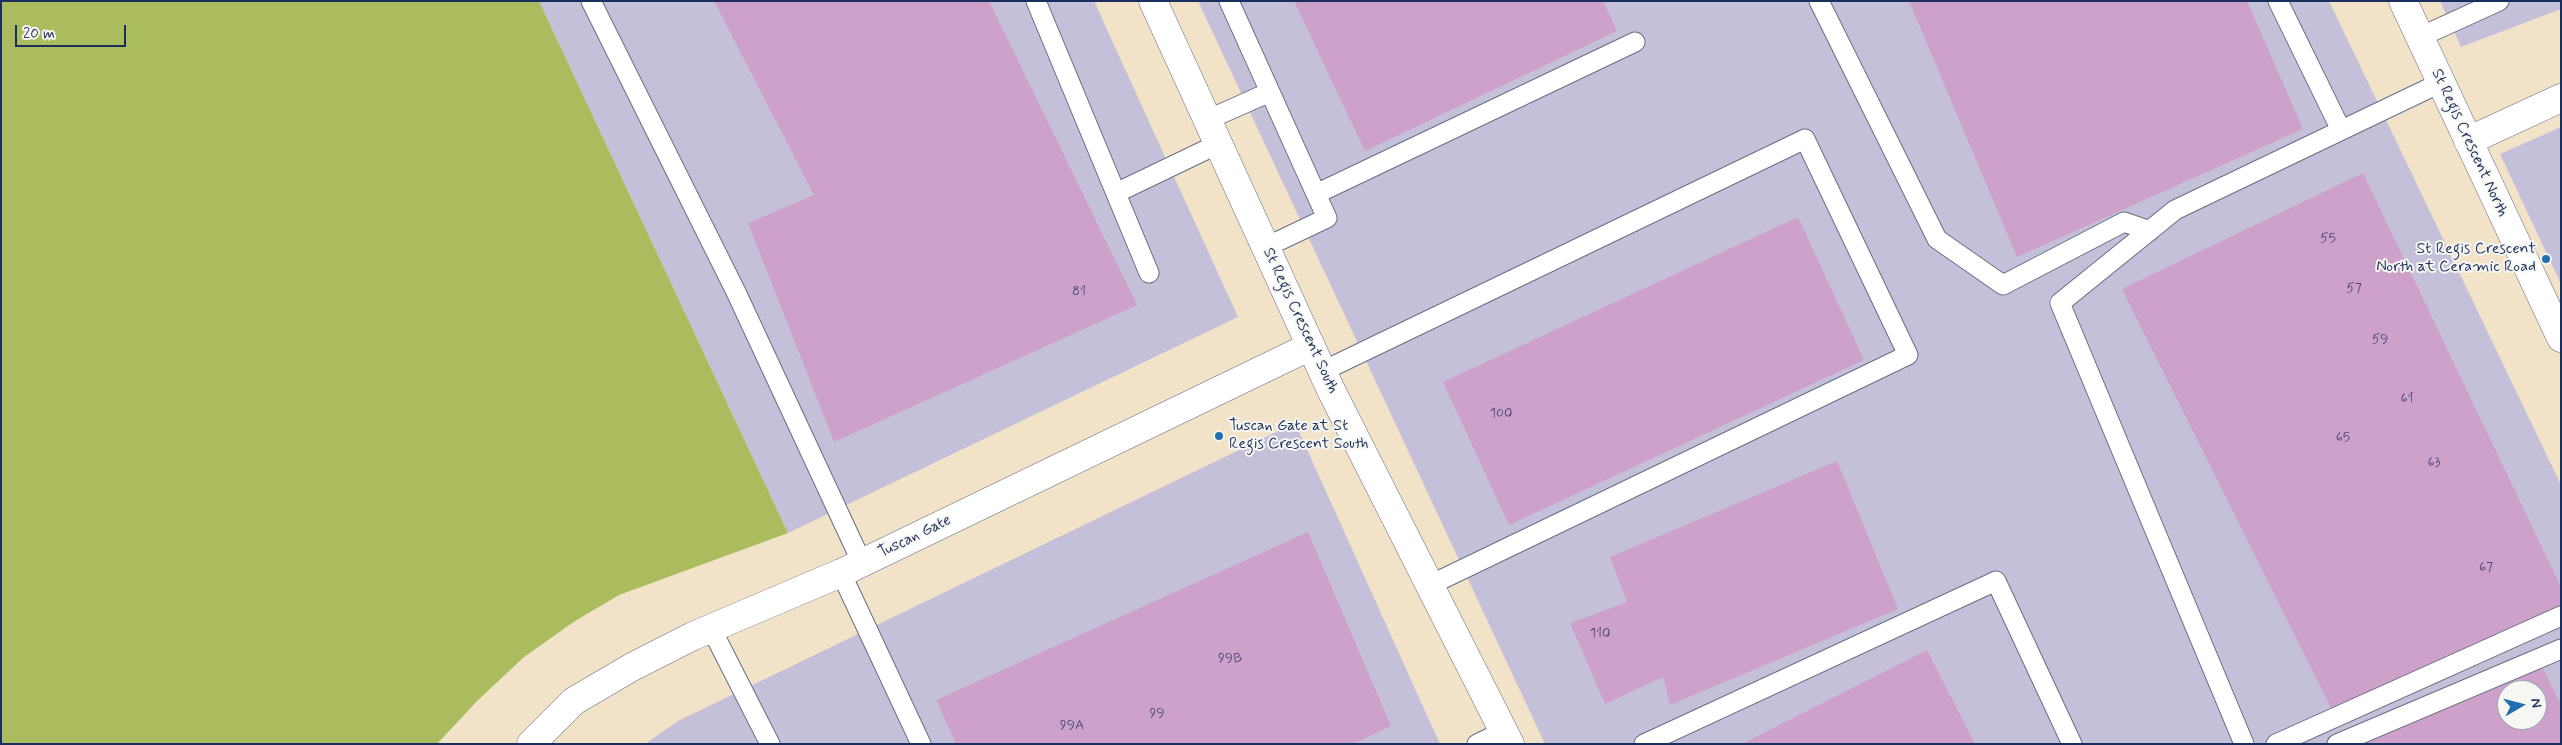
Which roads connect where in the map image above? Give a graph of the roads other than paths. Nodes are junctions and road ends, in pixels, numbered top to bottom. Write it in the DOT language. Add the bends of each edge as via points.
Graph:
graph roads {
  1 [pos="591,1"];
  2 [pos="1036,1"];
  3 [pos="1152,1"];
  4 [pos="1229,1"];
  5 [pos="1818,1"];
  6 [pos="2278,1"];
  7 [pos="2403,1"];
  8 [pos="2498,1"];
  9 [pos="2420,37"];
  10 [pos="1636,42"];
  11 [pos="2440,83"];
  12 [pos="1270,92"];
  13 [pos="2561,98"];
  14 [pos="2341,130"];
  15 [pos="1213,132"];
  16 [pos="2468,141"];
  17 [pos="1116,194"];
  18 [pos="1316,194"];
  19 [pos="2150,231"];
  20 [pos="1266,247"];
  21 [pos="1149,273"];
  22 [pos="2561,338"];
  23 [pos="1311,346"];
  24 [pos="1323,370"];
  25 [pos="851,568"];
  26 [pos="1430,584"];
  27 [pos="2561,616"];
  28 [pos="712,628"];
  29 [pos="2561,649"];
  30 [pos="1507,737"];
  31 [pos="531,744"];
  32 [pos="770,744"];
  33 [pos="921,744"];
  34 [pos="1477,744"];
  35 [pos="1644,744"];
  36 [pos="2072,744"];
  37 [pos="2244,744"];
  38 [pos="2276,744"];
  39 [pos="2337,744"];
  1 -- 25 [label="lane" via="736,292"];
  2 -- 17 [label="lane"];
  3 -- 15 [label="street, St Regis Crescent South"];
  4 -- 12 [label="lane"];
  5 -- 19 [label="lane" via="1937,239 2003,285 2124,222"];
  6 -- 14 [label="lane"];
  7 -- 9 [label="street, St Regis Crescent North"];
  8 -- 9 [label="lane"];
  9 -- 11 [label="street, St Regis Crescent North"];
  10 -- 18 [label="lane"];
  11 -- 14 [label="lane"];
  11 -- 16 [label="street, St Regis Crescent North"];
  12 -- 15 [label="lane"];
  12 -- 18 [label="lane"];
  13 -- 16 [label="street"];
  14 -- 19 [label="lane" via="2175,210"];
  15 -- 17 [label="lane"];
  15 -- 20 [label="street, St Regis Crescent South"];
  16 -- 22 [label="street, St Regis Crescent North"];
  17 -- 21 [label="lane"];
  18 -- 20 [label="lane" via="1327,218"];
  19 -- 37 [label="lane" via="2060,303"];
  20 -- 23 [label="street, St Regis Crescent South"];
  23 -- 24 [label="street, St Regis Crescent South"];
  23 -- 25 [label="street, Tuscan Gate"];
  24 -- 26 [label="street, St Regis Crescent South"];
  24 -- 26 [label="lane" via="1805,139 1908,355"];
  25 -- 28 [label="street, Tuscan Gate"];
  25 -- 33 [label="lane"];
  26 -- 30 [label="street, St Regis Crescent South"];
  27 -- 38 [label="lane"];
  28 -- 31 [label="street, Tuscan Gate" via="632,667 574,701"];
  28 -- 32 [label="lane"];
  29 -- 39 [label="lane"];
  30 -- 34 [label="lane"];
  35 -- 36 [label="lane" via="1996,581"];
}
